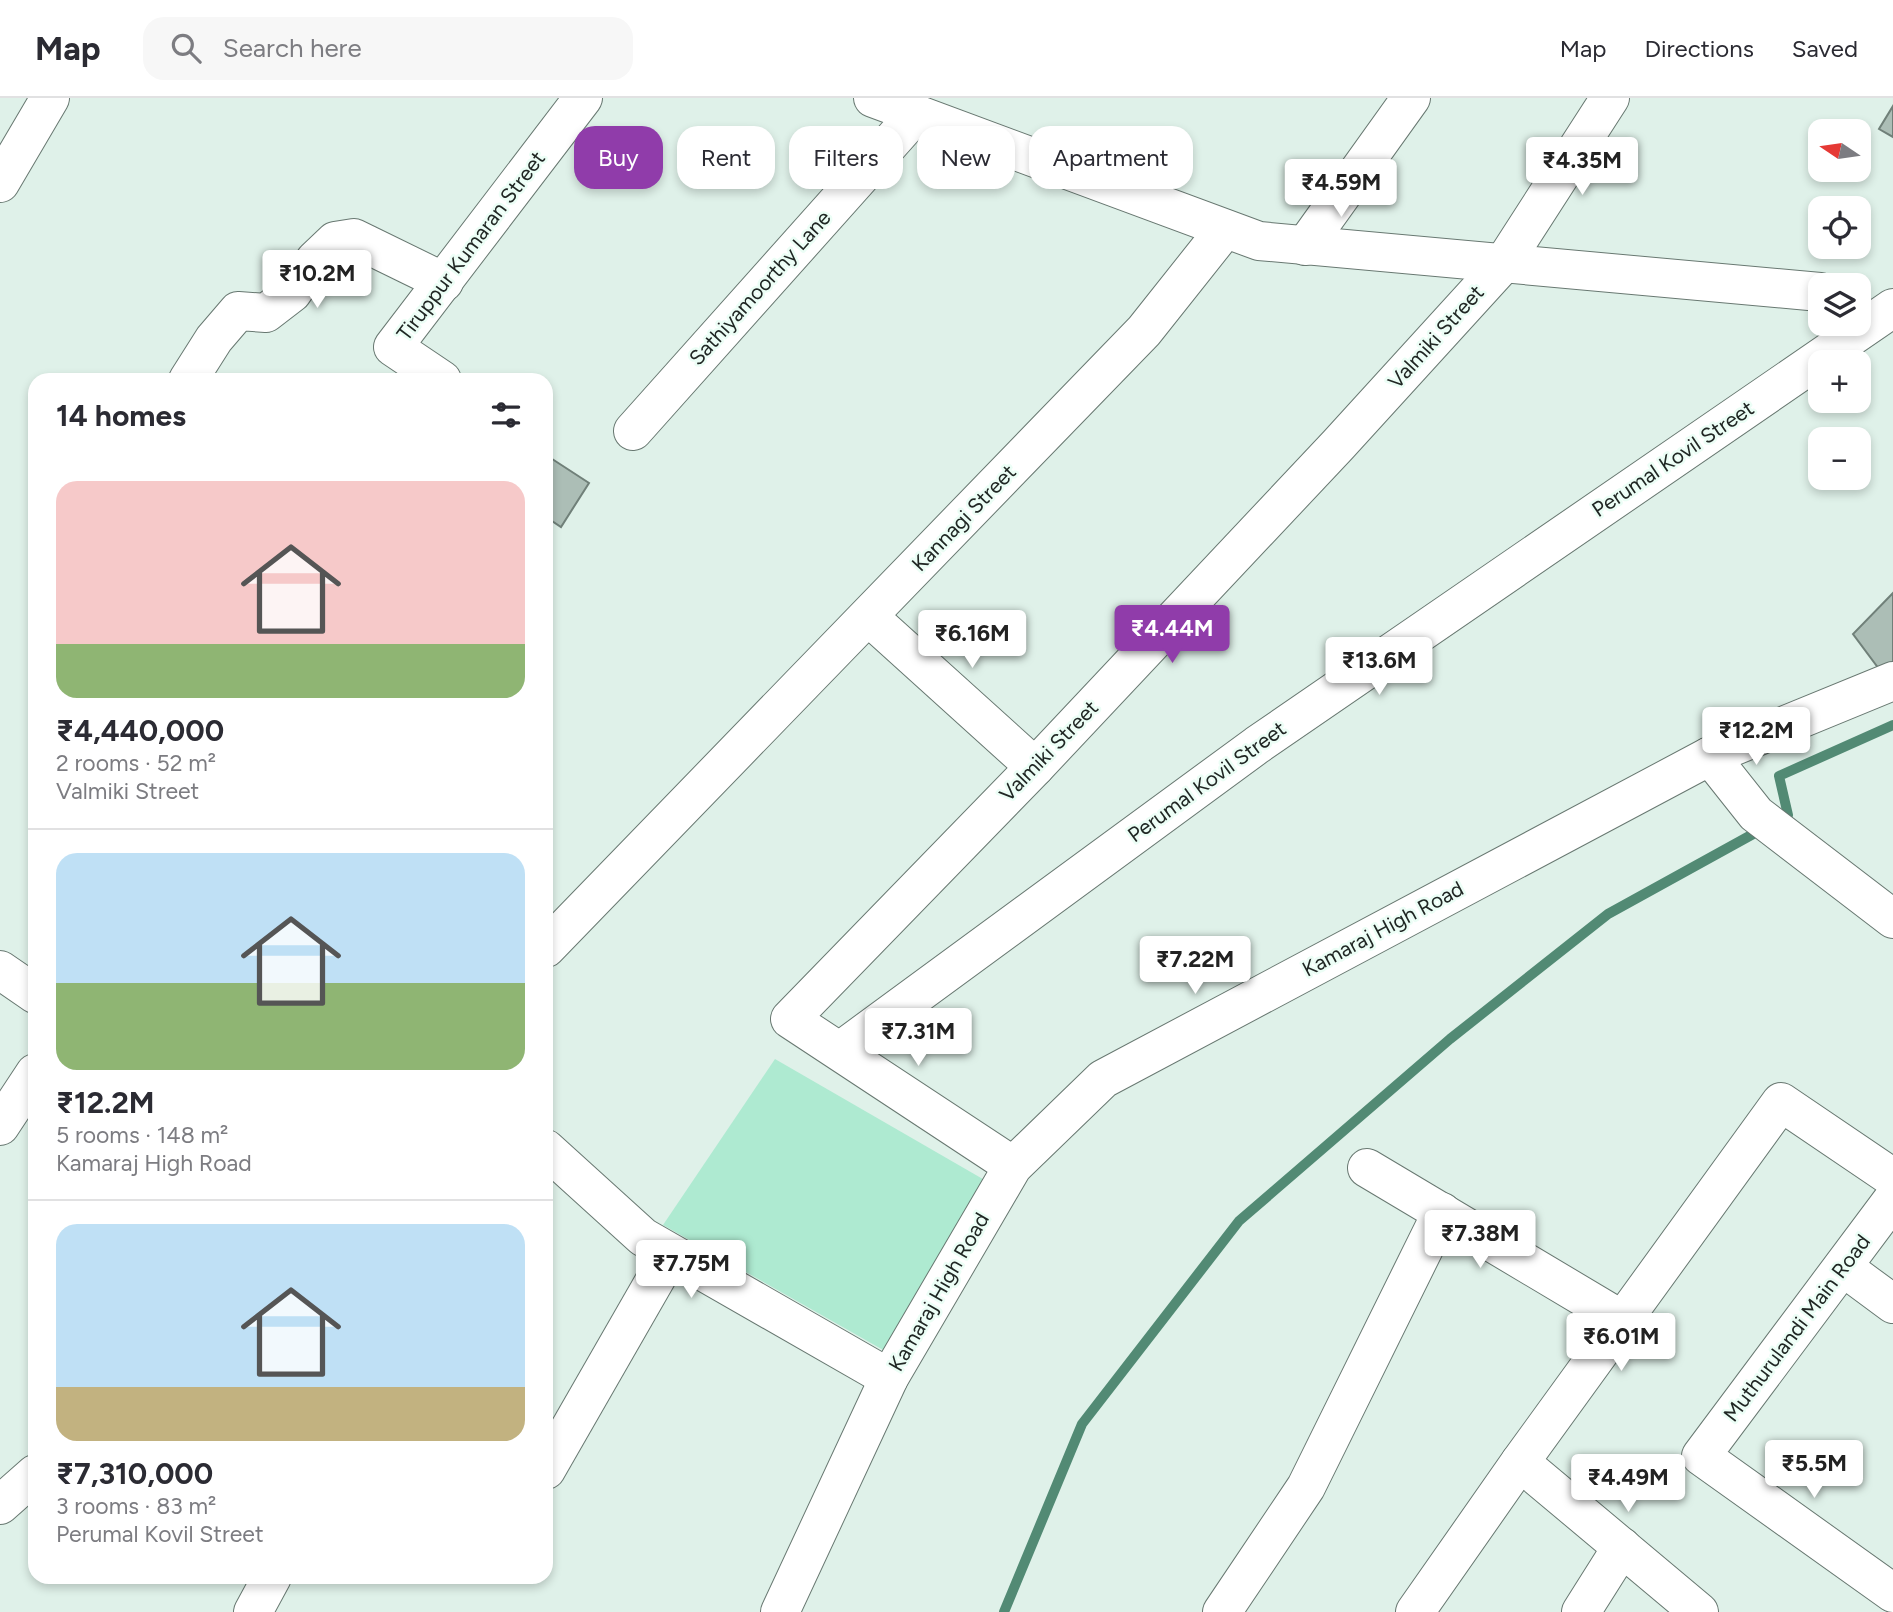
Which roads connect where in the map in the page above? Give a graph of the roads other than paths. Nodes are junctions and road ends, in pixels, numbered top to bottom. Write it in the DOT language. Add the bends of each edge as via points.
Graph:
graph roads {
  1 [pos="50,98"];
  2 [pos="583,98"];
  3 [pos="873,98"];
  4 [pos="1410,98"];
  5 [pos="1610,98"];
  6 [pos="916,114"];
  7 [pos="0,183"];
  8 [pos="1225,229"];
  9 [pos="1306,246"];
  10 [pos="1503,264"];
  11 [pos="444,282"];
  12 [pos="1808,291"];
  13 [pos="1871,297"];
  14 [pos="1893,299"];
  15 [pos="1893,308"];
  16 [pos="192,373"];
  17 [pos="432,373"];
  18 [pos="633,432"];
  19 [pos="869,617"];
  20 [pos="1893,681"];
  21 [pos="1710,756"];
  22 [pos="1035,767"];
  23 [pos="1893,919"];
  24 [pos="553,941"];
  25 [pos="0,970"];
  26 [pos="28,989"];
  27 [pos="839,1051"];
  28 [pos="28,1084"];
  29 [pos="0,1126"];
  30 [pos="553,1155"];
  31 [pos="1013,1166"];
  32 [pos="1367,1168"];
  33 [pos="1893,1178"];
  34 [pos="1893,1199"];
  35 [pos="1442,1212"];
  36 [pos="670,1254"];
  37 [pos="1843,1267"];
  38 [pos="1893,1304"];
  39 [pos="1622,1320"];
  40 [pos="889,1377"];
  41 [pos="553,1458"];
  42 [pos="1520,1462"];
  43 [pos="28,1480"];
  44 [pos="0,1505"];
  45 [pos="1622,1547"];
  46 [pos="268,1584"];
  47 [pos="1893,1593"];
  48 [pos="253,1612"];
  49 [pos="780,1612"];
  50 [pos="1222,1612"];
  51 [pos="1415,1612"];
  52 [pos="1581,1612"];
  53 [pos="1699,1612"];
  1 -- 7 [label="street"];
  2 -- 11 [label="street, Tiruppur Kumaran Street"];
  3 -- 6 [label="street"];
  4 -- 9 [label="street"];
  5 -- 10 [label="street, Valmiki Street"];
  6 -- 8 [label="street"];
  6 -- 18 [label="street, Sathiyamoorthy Lane"];
  8 -- 9 [label="street" via="1259,241"];
  8 -- 19 [label="street, Kannagi Street" via="1144,331"];
  9 -- 10 [label="street"];
  10 -- 12 [label="street"];
  10 -- 22 [label="street, Valmiki Street"];
  11 -- 16 [label="street" via="354,238 335,241 314,260 292,293 266,313 238,311"];
  11 -- 17 [label="street, Tiruppur Kumaran Street" via="393,347"];
  13 -- 14 [label="street"];
  15 -- 27 [label="street, Perumal Kovil Street" via="1257,744"];
  19 -- 22 [label="street"];
  19 -- 24 [label="street, Kannagi Street"];
  20 -- 21 [label="street, Kamaraj High Road"];
  21 -- 23 [label="street" via="1770,825"];
  21 -- 31 [label="street, Kamaraj High Road" via="1103,1079"];
  22 -- 27 [label="street, Valmiki Street" via="790,1019"];
  25 -- 26 [label="street"];
  27 -- 31 [label="street"];
  28 -- 29 [label="street"];
  30 -- 36 [label="street" via="643,1237"];
  31 -- 40 [label="street, Kamaraj High Road"];
  32 -- 35 [label="street"];
  33 -- 39 [label="street" via="1781,1102"];
  34 -- 37 [label="street, Muthurulandi Main Road"];
  35 -- 39 [label="street"];
  35 -- 50 [label="street" via="1306,1486"];
  36 -- 40 [label="street"];
  36 -- 41 [label="street"];
  37 -- 38 [label="street"];
  37 -- 47 [label="street, Muthurulandi Main Road" via="1701,1456"];
  39 -- 42 [label="street"];
  40 -- 49 [label="street, Kamaraj High Road"];
  42 -- 45 [label="street"];
  42 -- 51 [label="street"];
  43 -- 44 [label="street"];
  45 -- 52 [label="street"];
  45 -- 53 [label="street"];
  46 -- 48 [label="street"];
}
